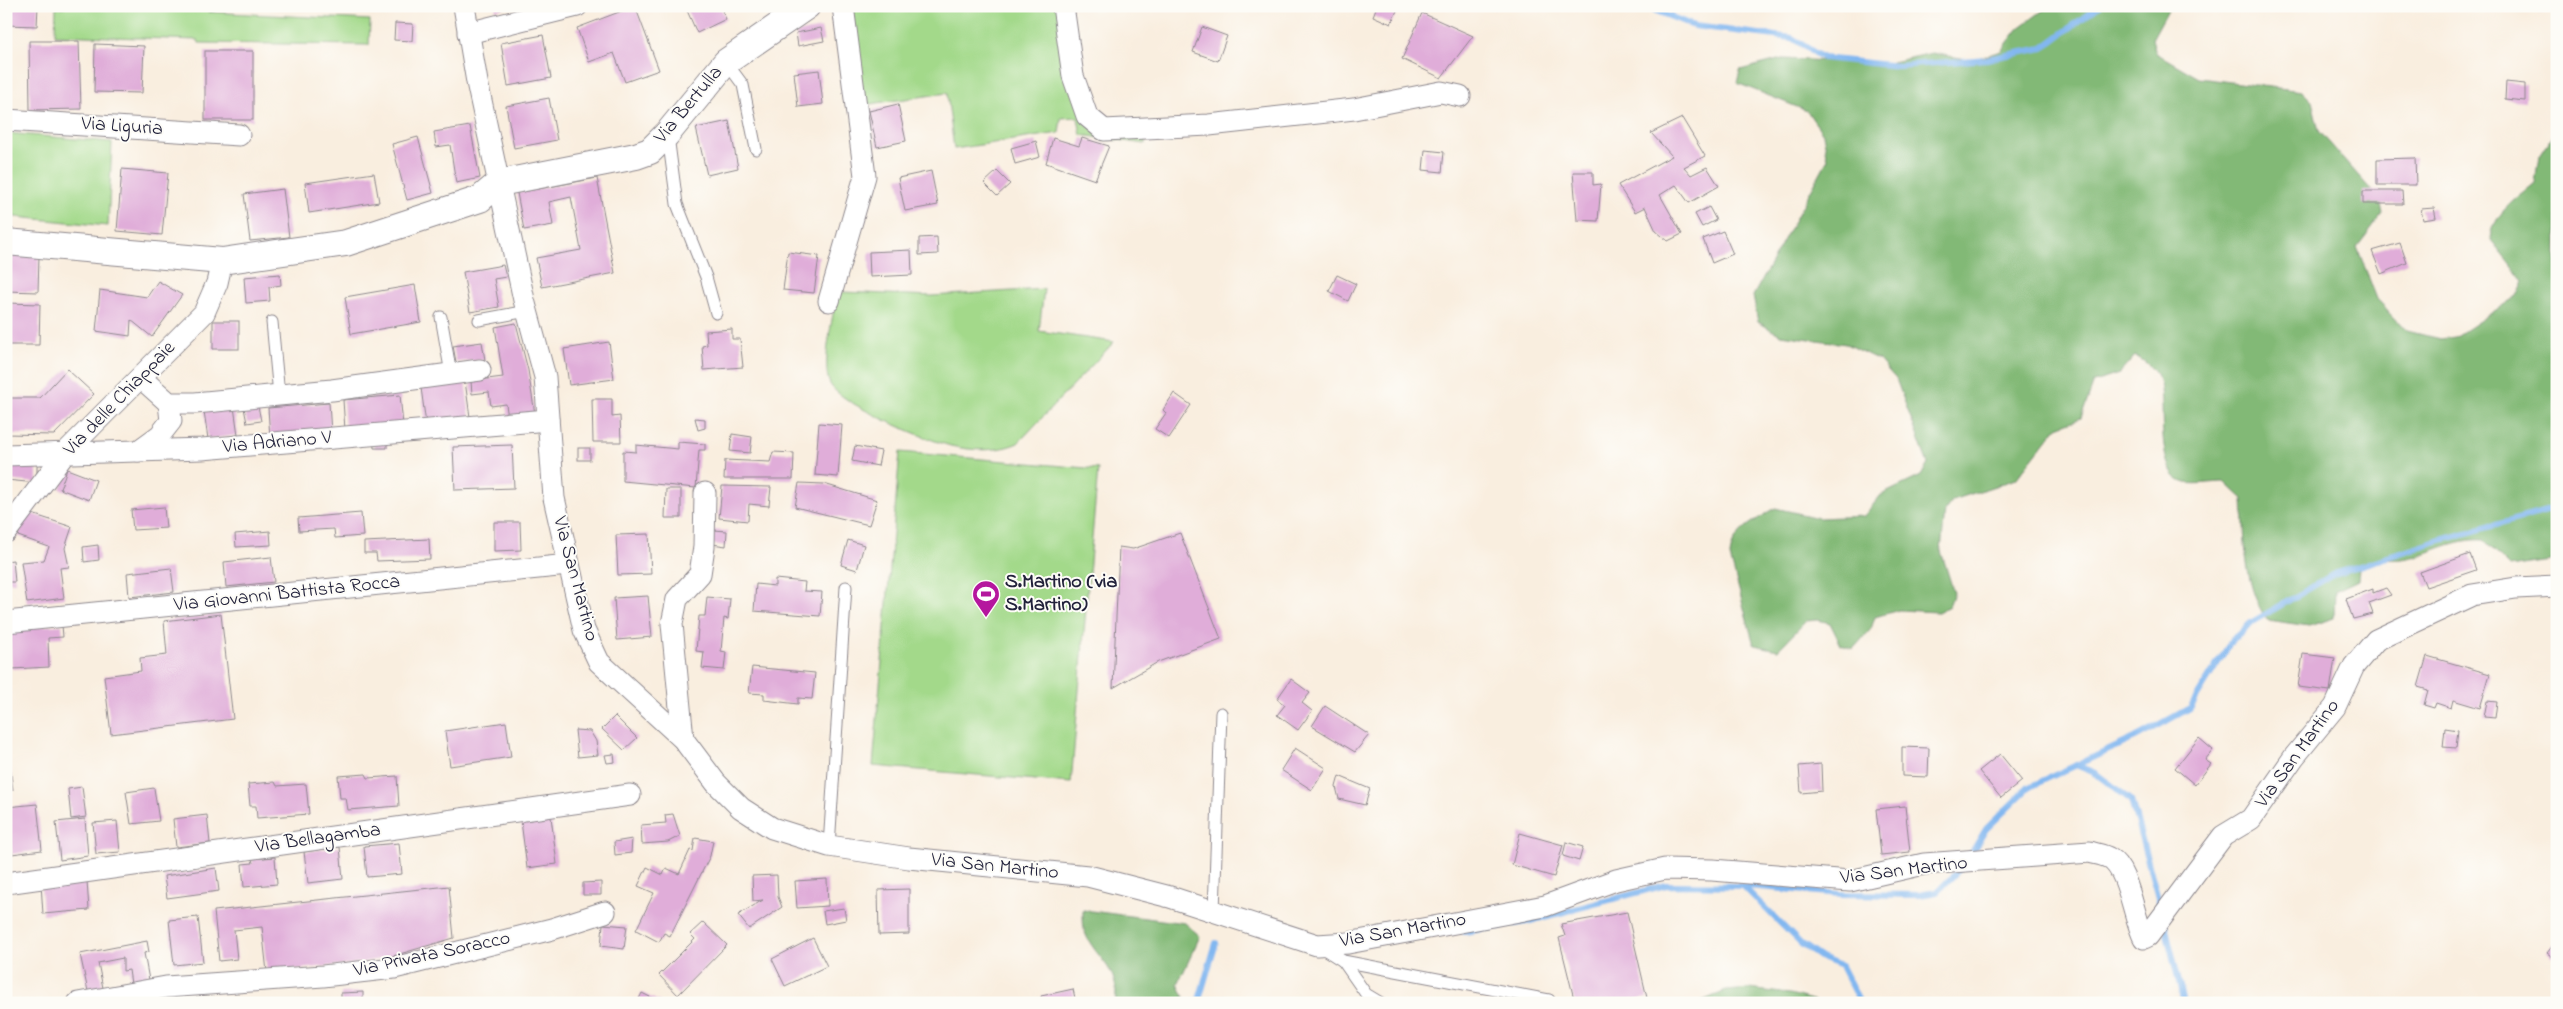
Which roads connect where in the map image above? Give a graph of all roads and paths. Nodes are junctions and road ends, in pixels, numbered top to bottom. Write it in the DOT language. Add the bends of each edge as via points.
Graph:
graph roads {
  1 [pos="464,6"];
  2 [pos="577,6"];
  3 [pos="807,6"];
  4 [pos="843,6"];
  5 [pos="1063,6"];
  6 [pos="468,33"];
  7 [pos="726,62"];
  8 [pos="1460,96"];
  9 [pos="6,120"];
  10 [pos="667,134"];
  11 [pos="239,135"];
  12 [pos="756,149"];
  13 [pos="499,183"];
  14 [pos="6,242"];
  15 [pos="222,260"];
  16 [pos="828,301"];
  17 [pos="527,312"];
  18 [pos="716,313"];
  19 [pos="441,317"];
  20 [pos="479,320"];
  21 [pos="272,322"];
  22 [pos="480,370"];
  23 [pos="451,374"];
  24 [pos="142,378"];
  25 [pos="279,395"];
  26 [pos="169,403"];
  27 [pos="548,420"];
  28 [pos="138,450"];
  29 [pos="66,452"];
  30 [pos="6,455"];
  31 [pos="705,493"];
  32 [pos="6,532"];
  33 [pos="568,565"];
  34 [pos="2557,586"];
  35 [pos="846,587"];
  36 [pos="6,622"];
  37 [pos="1221,713"];
  38 [pos="684,739"];
  39 [pos="630,795"];
  40 [pos="829,846"];
  41 [pos="6,883"];
  42 [pos="1214,911"];
  43 [pos="605,912"];
  44 [pos="1317,945"];
  45 [pos="1343,961"];
  46 [pos="1549,1000"];
  47 [pos="78,1003"];
  48 [pos="1381,1003"];
  1 -- 6 [label="street, Via San Martino"];
  2 -- 6 [label="street"];
  3 -- 7 [label="street, Via Bertulla"];
  4 -- 16 [label="street" via="865,176"];
  5 -- 8 [label="street" via="1073,76 1087,116 1104,130 1209,125 1354,109 1441,92"];
  6 -- 13 [label="street, Via San Martino"];
  7 -- 10 [label="street, Via Bertulla"];
  7 -- 12 [label="lane" via="743,85"];
  9 -- 11 [label="street, Via Liguria"];
  10 -- 13 [label="street, Via Bertulla" via="650,151 636,156"];
  10 -- 18 [label="lane" via="677,204 706,277"];
  13 -- 15 [label="street" via="480,198 346,243"];
  13 -- 17 [label="street, Via San Martino"];
  14 -- 15 [label="street"];
  15 -- 24 [label="street, Via delle Chiappaie" via="217,283 204,313"];
  17 -- 20 [label="lane"];
  17 -- 27 [label="street, Via San Martino" via="545,378"];
  19 -- 23 [label="lane"];
  21 -- 25 [label="lane"];
  22 -- 23 [label="street"];
  23 -- 25 [label="street"];
  24 -- 26 [label="street"];
  24 -- 29 [label="street, Via delle Chiappaie"];
  25 -- 26 [label="street"];
  26 -- 28 [label="street" via="171,421 160,435"];
  27 -- 28 [label="street, Via Adriano V" via="202,449"];
  27 -- 33 [label="street, Via San Martino" via="554,498"];
  28 -- 29 [label="street, Via Adriano V"];
  29 -- 30 [label="street, Via Adriano V"];
  29 -- 32 [label="street, Via delle Chiappaie"];
  31 -- 38 [label="street" via="700,574 677,599 672,624"];
  33 -- 36 [label="street, Via Giovanni Battista Rocca"];
  33 -- 38 [label="street, Via San Martino" via="584,630 599,662"];
  34 -- 44 [label="street, Via San Martino" via="2516,588 2472,596 2376,640 2354,666 2336,707 2294,757 2251,819 2223,836 2144,938 2136,924 2125,877 2110,859 2090,852 1924,864 1850,881 1665,869 1616,880 1545,906 1348,943"];
  35 -- 40 [label="lane"];
  37 -- 42 [label="lane"];
  38 -- 40 [label="street, Via San Martino" via="716,783 741,808 772,828"];
  39 -- 41 [label="street, Via Bellagamba"];
  40 -- 42 [label="street, Via San Martino" via="909,858 1088,876"];
  42 -- 44 [label="street, Via San Martino"];
  43 -- 47 [label="street, Via Privata Soracco" via="552,929 394,968 166,987"];
  44 -- 45 [label="lane"];
  45 -- 46 [label="lane"];
  45 -- 48 [label="lane" via="1366,994"];
}
